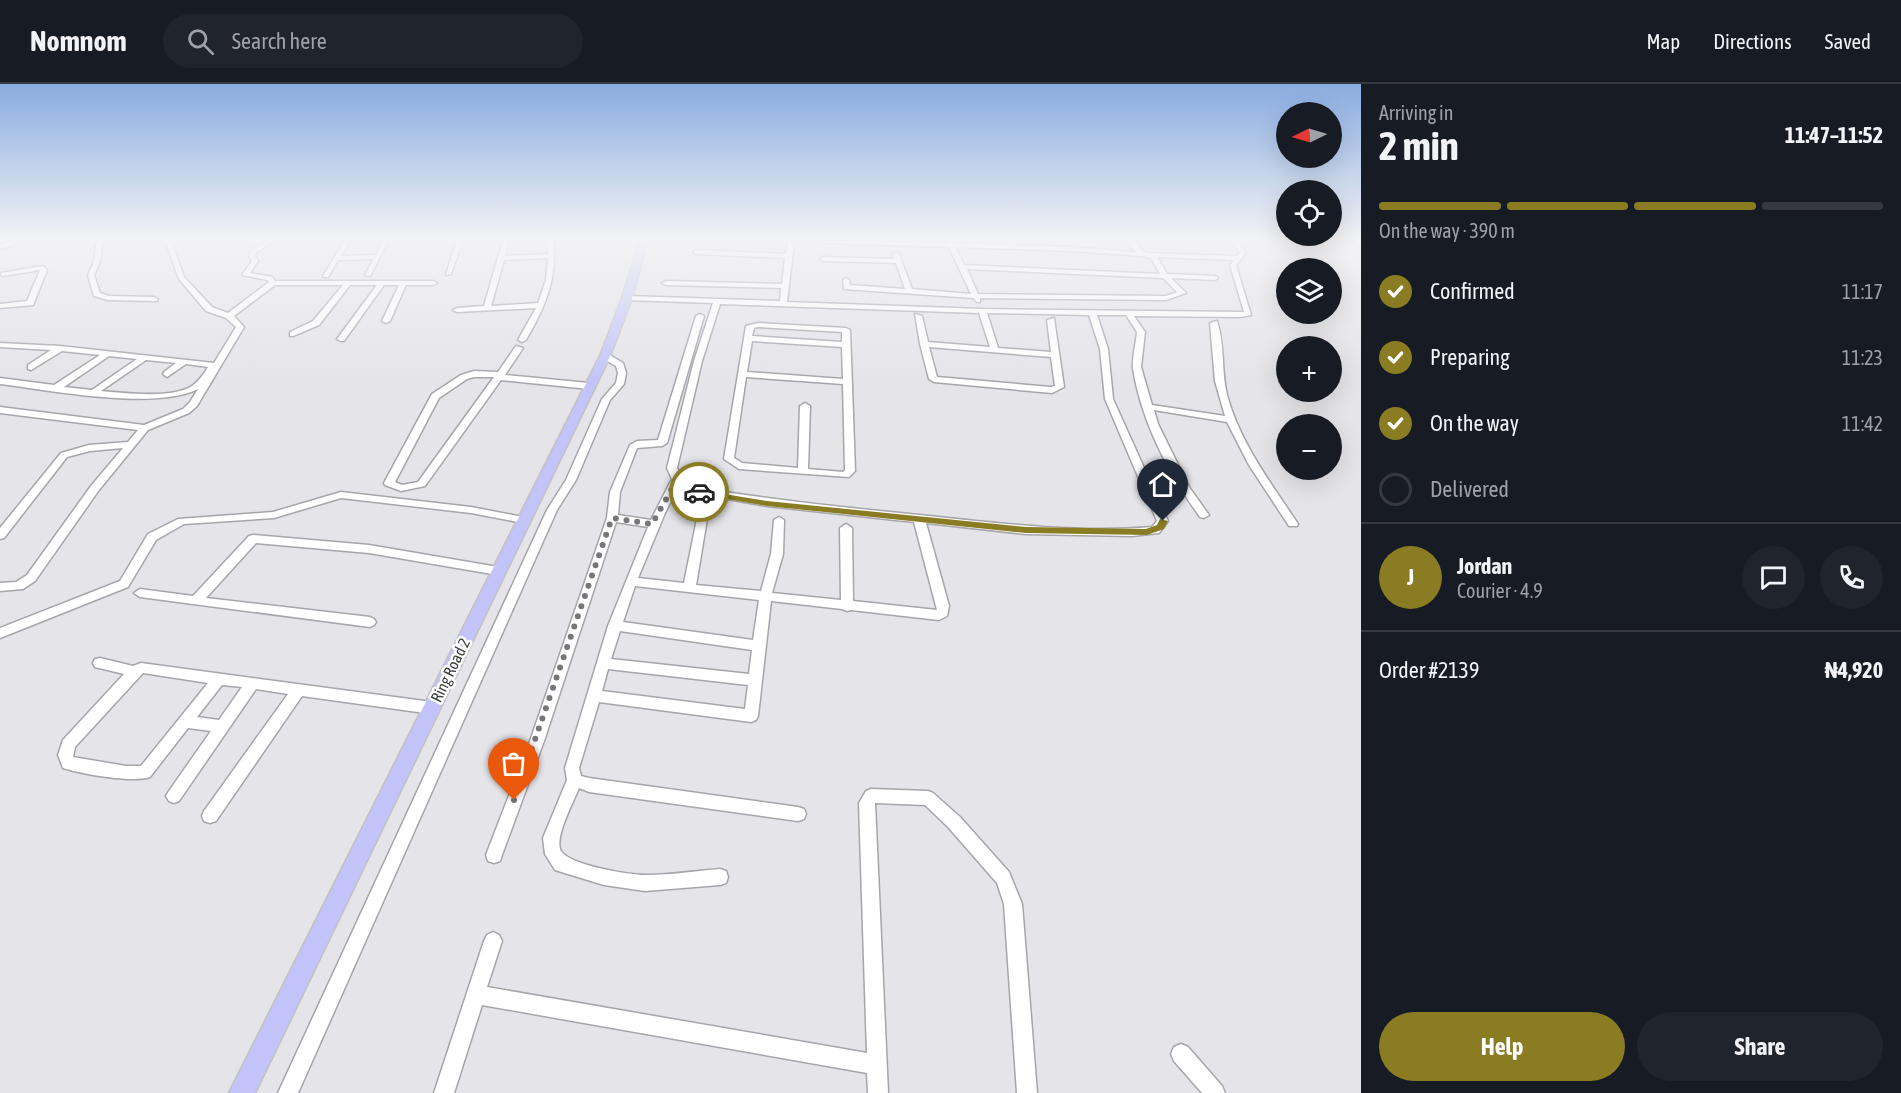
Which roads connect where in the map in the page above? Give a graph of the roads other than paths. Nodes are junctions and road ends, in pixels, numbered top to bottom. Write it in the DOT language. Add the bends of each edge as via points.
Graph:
graph roads {
  1 [pos="37,287"];
  2 [pos="95,287"];
  3 [pos="189,287"];
  4 [pos="268,287"];
  5 [pos="345,287"];
  6 [pos="379,287"];
  7 [pos="401,287"];
  8 [pos="493,287"];
  9 [pos="545,287"];
  10 [pos="630,287"];
  11 [pos="784,287"];
  12 [pos="848,287"];
  13 [pos="908,287"];
  14 [pos="973,287"];
  15 [pos="1176,287"];
  16 [pos="1240,287"];
  17 [pos="909,291"];
  18 [pos="627,298"];
  19 [pos="154,299"];
  20 [pos="717,302"];
  21 [pos="25,304"];
  22 [pos="783,304"];
  23 [pos="796,304"];
  24 [pos="977,304"];
  25 [pos="541,305"];
  26 [pos="0,306"];
  27 [pos="487,309"];
  28 [pos="457,310"];
  29 [pos="1092,312"];
  30 [pos="1128,313"];
  31 [pos="20,315"];
  32 [pos="229,316"];
  33 [pos="700,316"];
  34 [pos="918,316"];
  35 [pos="1051,320"];
  36 [pos="1211,320"];
  37 [pos="386,321"];
  38 [pos="798,326"];
  39 [pos="293,334"];
  40 [pos="748,338"];
  41 [pos="341,339"];
  42 [pos="924,344"];
  43 [pos="0,345"];
  44 [pos="847,345"];
  45 [pos="60,348"];
  46 [pos="990,350"];
  47 [pos="108,353"];
  48 [pos="1055,355"];
  49 [pos="605,356"];
  50 [pos="144,357"];
  51 [pos="185,361"];
  52 [pos="31,367"];
  53 [pos="167,374"];
  54 [pos="741,374"];
  55 [pos="500,376"];
  56 [pos="0,381"];
  57 [pos="847,382"];
  58 [pos="589,386"];
  59 [pos="57,387"];
  60 [pos="95,391"];
  61 [pos="805,406"];
  62 [pos="1149,407"];
  63 [pos="0,410"];
  64 [pos="1230,420"];
  65 [pos="146,428"];
  66 [pos="130,445"];
  67 [pos="802,472"];
  68 [pos="677,480"];
  69 [pos="1204,515"];
  70 [pos="612,518"];
  71 [pos="702,519"];
  72 [pos="919,519"];
  73 [pos="524,520"];
  74 [pos="779,520"];
  75 [pos="652,524"];
  76 [pos="1293,524"];
  77 [pos="846,528"];
  78 [pos="0,535"];
  79 [pos="498,571"];
  80 [pos="632,582"];
  81 [pos="0,587"];
  82 [pos="689,589"];
  83 [pos="140,593"];
  84 [pos="765,597"];
  85 [pos="196,601"];
  86 [pos="847,607"];
  87 [pos="370,622"];
  88 [pos="614,626"];
  89 [pos="0,633"];
  90 [pos="759,646"];
  91 [pos="100,663"];
  92 [pos="604,663"];
  93 [pos="134,672"];
  94 [pos="219,679"];
  95 [pos="754,680"];
  96 [pos="252,683"];
  97 [pos="299,689"];
  98 [pos="594,696"];
  99 [pos="432,708"];
  100 [pos="186,722"];
  101 [pos="222,726"];
  102 [pos="575,780"];
  103 [pos="174,796"];
  104 [pos="798,814"];
  105 [pos="210,816"];
  106 [pos="494,855"];
  107 [pos="720,877"];
  108 [pos="493,941"];
  109 [pos="475,994"];
  110 [pos="1181,1053"];
  111 [pos="878,1065"];
  112 [pos="242,1093"];
  113 [pos="288,1093"];
  114 [pos="444,1093"];
  115 [pos="878,1093"];
  116 [pos="1027,1093"];
  117 [pos="1215,1093"];
  1 -- 21 [label="street" via="33,300"];
  2 -- 19 [label="street" via="97,294 108,298"];
  3 -- 32 [label="street" via="209,309"];
  4 -- 32 [label="street"];
  5 -- 39 [label="street" via="316,323"];
  6 -- 41 [label="street"];
  7 -- 37 [label="street"];
  8 -- 27 [label="street"];
  9 -- 25 [label="street"];
  10 -- 18 [label="main road, Ring Road 2"];
  11 -- 22 [label="street"];
  12 -- 17 [label="street"];
  13 -- 17 [label="street"];
  14 -- 24 [label="street"];
  15 -- 24 [label="street" via="1181,295 1166,298"];
  16 -- 36 [label="street" via="1248,313"];
  17 -- 24 [label="street"];
  18 -- 20 [label="street"];
  18 -- 49 [label="main road, Ring Road 2"];
  20 -- 22 [label="street"];
  20 -- 68 [label="street" via="672,468"];
  21 -- 26 [label="street"];
  21 -- 31 [label="street"];
  22 -- 23 [label="street"];
  23 -- 24 [label="street"];
  23 -- 38 [label="street"];
  24 -- 29 [label="street"];
  24 -- 46 [label="street"];
  25 -- 27 [label="street"];
  25 -- 55 [label="street"];
  27 -- 28 [label="street"];
  29 -- 30 [label="street"];
  29 -- 72 [label="street" via="1104,349 1109,399 1163,521 1161,526 1147,532 1026,530"];
  30 -- 36 [label="street"];
  30 -- 62 [label="street" via="1141,332 1137,367"];
  32 -- 65 [label="street" via="240,327 194,404"];
  33 -- 70 [label="street" via="663,443 633,447 615,492"];
  34 -- 42 [label="street"];
  35 -- 48 [label="street"];
  36 -- 64 [label="street"];
  38 -- 40 [label="street" via="753,325"];
  38 -- 44 [label="street" via="842,327 846,330"];
  40 -- 44 [label="street"];
  40 -- 54 [label="street"];
  42 -- 46 [label="street"];
  42 -- 48 [label="street" via="932,377 938,380 1055,389 1060,387"];
  43 -- 45 [label="street"];
  44 -- 57 [label="street"];
  45 -- 47 [label="street"];
  45 -- 52 [label="street"];
  46 -- 48 [label="street"];
  47 -- 50 [label="street"];
  47 -- 59 [label="street"];
  49 -- 58 [label="main road, Ring Road 2"];
  49 -- 113 [label="street" via="620,365 620,384 606,399 571,480 552,510"];
  50 -- 51 [label="street"];
  50 -- 60 [label="street"];
  51 -- 53 [label="street"];
  51 -- 60 [label="street" via="213,365 206,378 184,393 143,396"];
  54 -- 57 [label="street"];
  54 -- 67 [label="street" via="729,459 739,466"];
  55 -- 55 [label="street" via="464,377 435,396 389,483 401,488 421,484"];
  55 -- 58 [label="street"];
  56 -- 59 [label="street"];
  57 -- 67 [label="street" via="850,471 835,476"];
  58 -- 73 [label="main road, Ring Road 2"];
  59 -- 60 [label="street"];
  61 -- 67 [label="street"];
  62 -- 64 [label="street"];
  62 -- 69 [label="street" via="1171,464"];
  63 -- 65 [label="street"];
  64 -- 76 [label="street"];
  65 -- 66 [label="street"];
  66 -- 78 [label="street" via="89,448 64,455"];
  66 -- 81 [label="street" via="94,488 31,578 20,586"];
  68 -- 72 [label="street" via="694,492"];
  68 -- 75 [label="street"];
  70 -- 75 [label="street"];
  70 -- 106 [label="street"];
  71 -- 82 [label="street"];
  72 -- 86 [label="street" via="943,613 931,616"];
  73 -- 79 [label="main road, Ring Road 2"];
  73 -- 89 [label="street" via="341,495 274,515 182,521 152,537 123,584"];
  74 -- 84 [label="street" via="777,554"];
  75 -- 80 [label="street"];
  77 -- 86 [label="street"];
  79 -- 85 [label="street" via="369,549 253,539"];
  79 -- 99 [label="main road, Ring Road 2"];
  80 -- 82 [label="street"];
  80 -- 88 [label="street"];
  82 -- 84 [label="street"];
  83 -- 85 [label="street"];
  84 -- 86 [label="street"];
  84 -- 90 [label="street"];
  85 -- 87 [label="street"];
  88 -- 90 [label="street"];
  88 -- 92 [label="street"];
  90 -- 95 [label="street"];
  91 -- 93 [label="street"];
  92 -- 95 [label="street"];
  92 -- 98 [label="street"];
  93 -- 94 [label="street" via="151,668"];
  93 -- 100 [label="street" via="68,744 68,763 126,773 145,772"];
  94 -- 96 [label="street"];
  94 -- 100 [label="street"];
  95 -- 98 [label="street" via="751,716"];
  96 -- 97 [label="street"];
  96 -- 101 [label="street"];
  97 -- 99 [label="street"];
  97 -- 105 [label="street"];
  98 -- 102 [label="street" via="572,768"];
  99 -- 112 [label="main road, Ring Road 2"];
  100 -- 101 [label="street"];
  101 -- 103 [label="street"];
  102 -- 104 [label="street"];
  102 -- 107 [label="street" via="551,838 553,854 561,864 645,884"];
  108 -- 109 [label="street"];
  109 -- 111 [label="street"];
  109 -- 114 [label="street"];
  110 -- 117 [label="street"];
  111 -- 115 [label="street"];
  111 -- 116 [label="street" via="867,803 872,796 928,798 1004,878 1010,892"];
}
